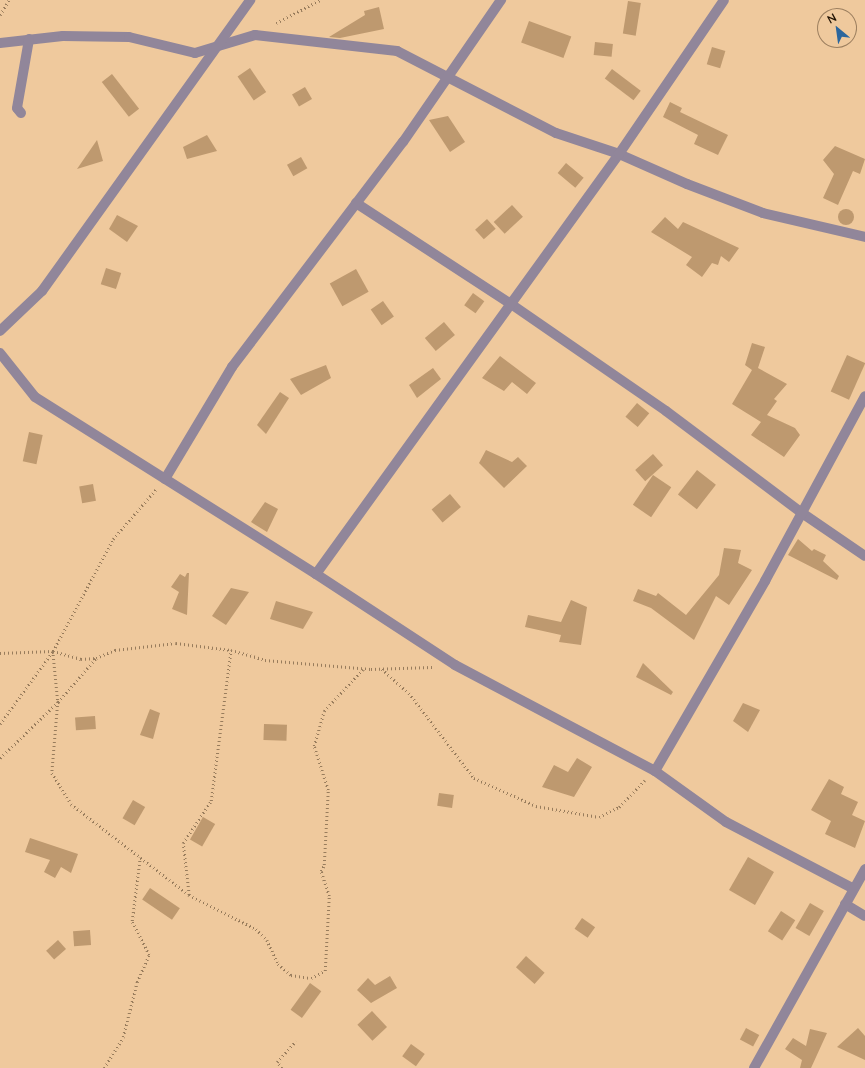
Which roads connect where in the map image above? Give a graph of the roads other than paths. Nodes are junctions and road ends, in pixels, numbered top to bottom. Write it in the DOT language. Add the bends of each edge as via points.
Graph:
graph roads {
  1 [pos="250,0"];
  2 [pos="501,0"];
  3 [pos="724,0"];
  4 [pos="29,39"];
  5 [pos="0,43"];
  6 [pos="221,43"];
  7 [pos="449,76"];
  8 [pos="21,113"];
  9 [pos="619,154"];
  10 [pos="356,203"];
  11 [pos="865,237"];
  12 [pos="511,304"];
  13 [pos="0,331"];
  14 [pos="0,353"];
  15 [pos="865,396"];
  16 [pos="165,479"];
  17 [pos="802,513"];
  18 [pos="865,556"];
  19 [pos="316,574"];
  20 [pos="655,770"];
  21 [pos="865,868"];
  22 [pos="854,889"];
  23 [pos="845,904"];
  24 [pos="865,916"];
  25 [pos="754,1068"];
  1 -- 6 [label="street"];
  2 -- 7 [label="street"];
  3 -- 9 [label="street"];
  4 -- 5 [label="street"];
  4 -- 6 [label="street" via="129,37 195,53 206,52"];
  4 -- 8 [label="street" via="17,108"];
  6 -- 7 [label="street" via="254,35 397,51"];
  6 -- 13 [label="street" via="42,291"];
  7 -- 9 [label="street" via="556,133"];
  7 -- 10 [label="street"];
  9 -- 11 [label="street" via="763,213"];
  9 -- 12 [label="street"];
  10 -- 12 [label="street"];
  10 -- 16 [label="street" via="232,367"];
  12 -- 17 [label="street" via="666,411"];
  12 -- 19 [label="street"];
  14 -- 16 [label="street" via="35,397"];
  15 -- 17 [label="street"];
  16 -- 19 [label="street"];
  17 -- 18 [label="street"];
  17 -- 20 [label="street"];
  19 -- 20 [label="street" via="455,666"];
  20 -- 22 [label="street" via="726,822"];
  21 -- 22 [label="street"];
  22 -- 23 [label="street"];
  23 -- 24 [label="street"];
  23 -- 25 [label="street"];
}
